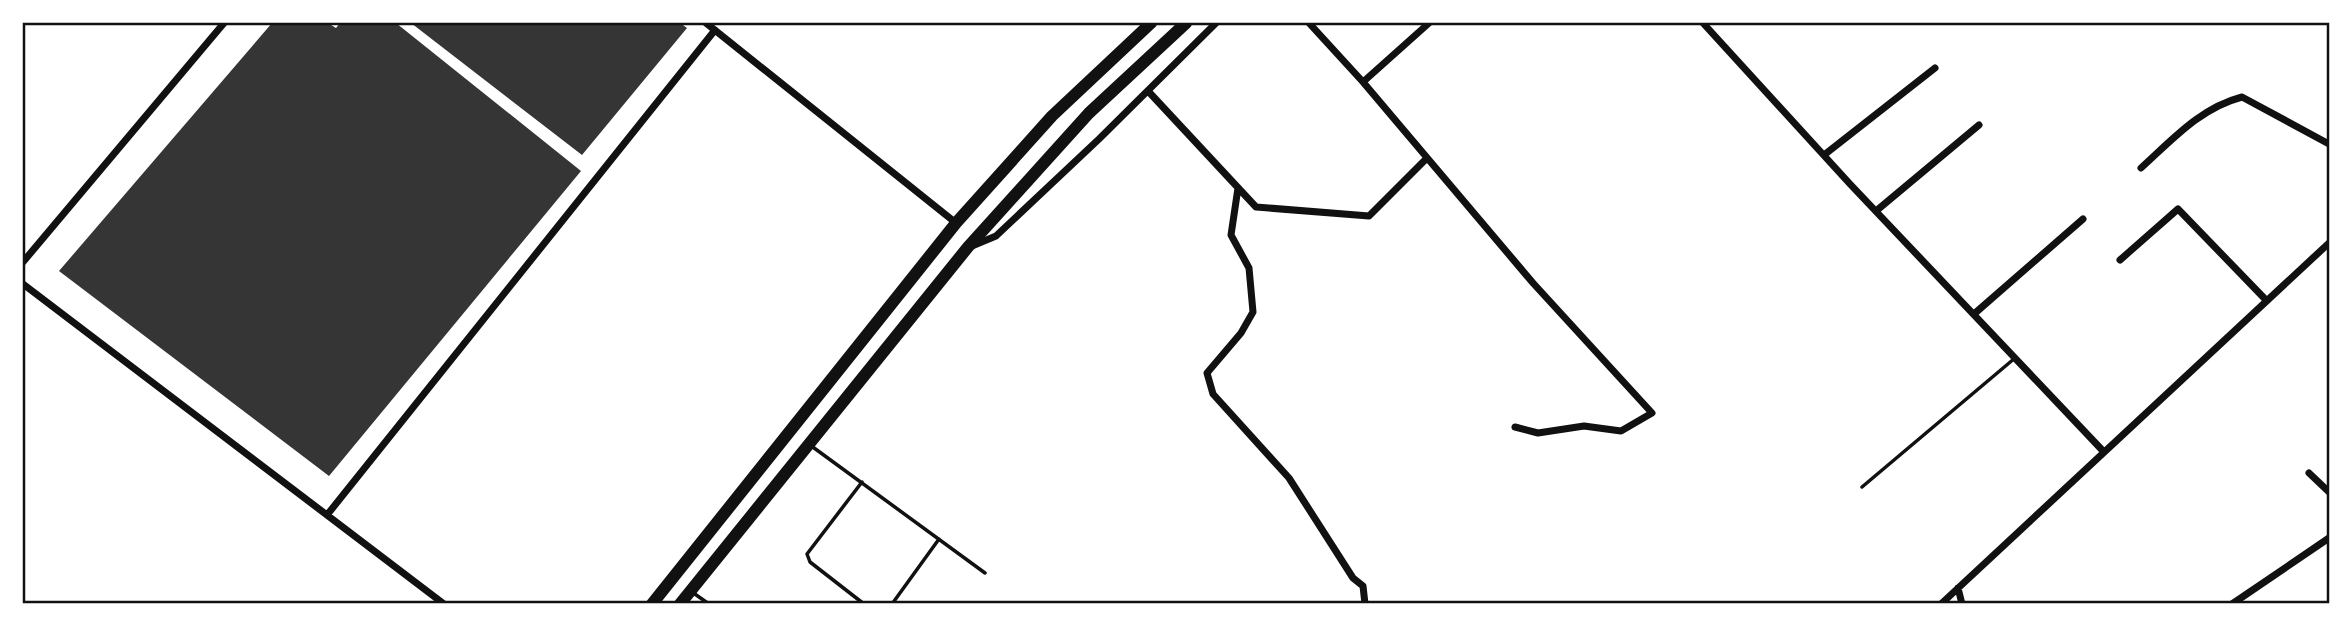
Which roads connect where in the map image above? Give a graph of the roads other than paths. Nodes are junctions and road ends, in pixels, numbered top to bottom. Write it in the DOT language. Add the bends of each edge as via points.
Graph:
graph roads {
  1 [pos="225,23"];
  2 [pos="706,23"];
  3 [pos="1151,23"];
  4 [pos="1186,23"];
  5 [pos="1216,23"];
  6 [pos="1309,23"];
  7 [pos="1429,23"];
  8 [pos="1703,23"];
  9 [pos="715,30"];
  10 [pos="1936,68"];
  11 [pos="1363,82"];
  12 [pos="1148,91"];
  13 [pos="1979,125"];
  14 [pos="2329,144"];
  15 [pos="1824,155"];
  16 [pos="1426,159"];
  17 [pos="2141,167"];
  18 [pos="1238,188"];
  19 [pos="1876,211"];
  20 [pos="2083,219"];
  21 [pos="956,223"];
  22 [pos="2329,243"];
  23 [pos="968,247"];
  24 [pos="2120,260"];
  25 [pos="23,262"];
  26 [pos="23,284"];
  27 [pos="2266,300"];
  28 [pos="1974,314"];
  29 [pos="2015,358"];
  30 [pos="843,365"];
  31 [pos="861,379"];
  32 [pos="1515,427"];
  33 [pos="808,444"];
  34 [pos="2104,452"];
  35 [pos="2309,473"];
  36 [pos="862,482"];
  37 [pos="1862,487"];
  38 [pos="2329,492"];
  39 [pos="327,515"];
  40 [pos="2329,538"];
  41 [pos="939,539"];
  42 [pos="985,573"];
  43 [pos="1958,588"];
  44 [pos="691,590"];
  45 [pos="444,604"];
  46 [pos="652,604"];
  47 [pos="680,604"];
  48 [pos="709,604"];
  49 [pos="864,604"];
  50 [pos="892,604"];
  51 [pos="1365,604"];
  52 [pos="1941,604"];
  53 [pos="1962,604"];
  54 [pos="2232,604"];
  1 -- 25 [label="street"];
  2 -- 9 [label="street"];
  3 -- 21 [label="main road" via="1052,117"];
  4 -- 23 [label="main road" via="1089,113"];
  5 -- 12 [label="street"];
  6 -- 11 [label="street"];
  7 -- 11 [label="street"];
  8 -- 15 [label="street"];
  9 -- 21 [label="street"];
  9 -- 39 [label="street"];
  10 -- 15 [label="street"];
  11 -- 16 [label="street"];
  12 -- 18 [label="street"];
  12 -- 23 [label="street" via="996,236"];
  13 -- 19 [label="street"];
  14 -- 17 [label="street" via="2242,97 2197,117"];
  15 -- 19 [label="street"];
  16 -- 18 [label="street" via="1369,216 1256,207"];
  16 -- 32 [label="street" via="1652,413 1621,431 1584,426 1538,433"];
  18 -- 51 [label="street" via="1231,234 1250,268 1253,312 1207,373 1213,394 1289,478 1353,578 1363,586"];
  19 -- 28 [label="street"];
  20 -- 28 [label="street"];
  21 -- 30 [label="main road"];
  22 -- 27 [label="street"];
  23 -- 31 [label="main road"];
  24 -- 27 [label="street" via="2178,209"];
  26 -- 39 [label="street"];
  27 -- 34 [label="street"];
  28 -- 29 [label="street"];
  29 -- 34 [label="street"];
  29 -- 37 [label="lane"];
  30 -- 31 [label="main road"];
  30 -- 46 [label="main road"];
  31 -- 33 [label="main road"];
  33 -- 36 [label="lane"];
  33 -- 44 [label="main road"];
  34 -- 43 [label="street"];
  35 -- 38 [label="street"];
  36 -- 41 [label="lane"];
  36 -- 49 [label="lane" via="807,554 810,562"];
  39 -- 45 [label="street"];
  40 -- 54 [label="street"];
  41 -- 42 [label="lane"];
  41 -- 50 [label="lane"];
  43 -- 52 [label="street"];
  43 -- 53 [label="street"];
  44 -- 47 [label="main road"];
  44 -- 48 [label="lane"];
}
